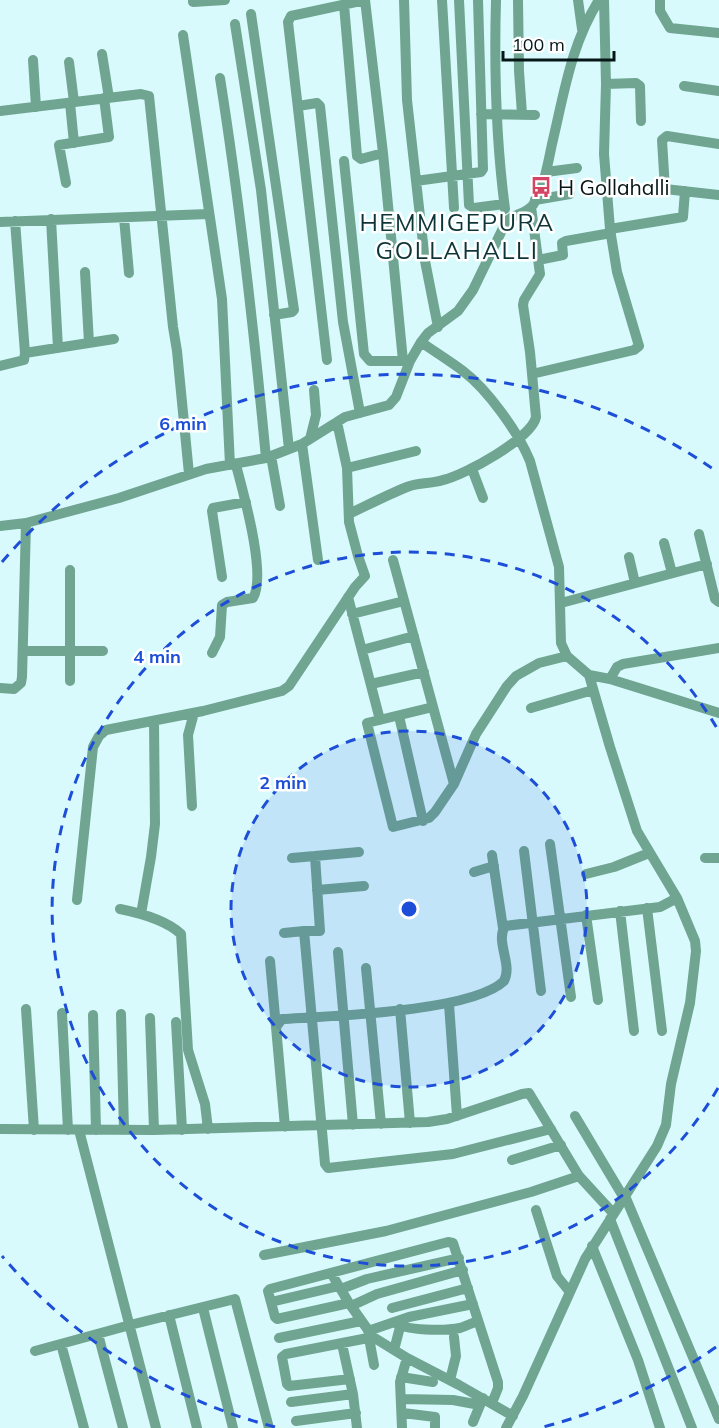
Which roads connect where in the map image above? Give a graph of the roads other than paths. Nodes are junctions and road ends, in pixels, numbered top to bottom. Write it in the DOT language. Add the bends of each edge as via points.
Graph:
graph roads {
  1 [pos="193,0"];
  2 [pos="225,0"];
  3 [pos="365,0"];
  4 [pos="404,0"];
  5 [pos="442,0"];
  6 [pos="459,0"];
  7 [pos="478,0"];
  8 [pos="496,0"];
  9 [pos="518,0"];
  10 [pos="578,0"];
  11 [pos="602,0"];
  12 [pos="660,0"];
  13 [pos="344,5"];
  14 [pos="251,15"];
  15 [pos="235,24"];
  16 [pos="582,29"];
  17 [pos="719,33"];
  18 [pos="183,35"];
  19 [pos="102,54"];
  20 [pos="33,60"];
  21 [pos="69,62"];
  22 [pos="219,78"];
  23 [pos="606,84"];
  24 [pos="684,86"];
  25 [pos="719,91"];
  26 [pos="107,98"];
  27 [pos="72,102"];
  28 [pos="298,106"];
  29 [pos="36,107"];
  30 [pos="0,111"];
  31 [pos="481,114"];
  32 [pos="522,114"];
  33 [pos="498,115"];
  34 [pos="535,115"];
  35 [pos="641,122"];
  36 [pos="481,127"];
  37 [pos="498,127"];
  38 [pos="74,143"];
  39 [pos="719,144"];
  40 [pos="383,153"];
  41 [pos="344,161"];
  42 [pos="577,168"];
  43 [pos="546,172"];
  44 [pos="468,175"];
  45 [pos="451,177"];
  46 [pos="416,181"];
  47 [pos="66,183"];
  48 [pos="685,191"];
  49 [pos="570,194"];
  50 [pos="719,195"];
  51 [pos="504,204"];
  52 [pos="533,204"];
  53 [pos="454,208"];
  54 [pos="208,214"];
  55 [pos="161,216"];
  56 [pos="124,218"];
  57 [pos="51,219"];
  58 [pos="15,221"];
  59 [pos="0,222"];
  60 [pos="506,222"];
  61 [pos="611,231"];
  62 [pos="538,260"];
  63 [pos="86,272"];
  64 [pos="129,273"];
  65 [pos="274,315"];
  66 [pos="438,327"];
  67 [pos="114,339"];
  68 [pos="421,342"];
  69 [pos="90,343"];
  70 [pos="58,348"];
  71 [pos="25,353"];
  72 [pos="327,360"];
  73 [pos="406,361"];
  74 [pos="0,366"];
  75 [pos="532,374"];
  76 [pos="314,390"];
  77 [pos="360,413"];
  78 [pos="337,422"];
  79 [pos="520,438"];
  80 [pos="306,442"];
  81 [pos="289,449"];
  82 [pos="416,451"];
  83 [pos="269,457"];
  84 [pos="233,465"];
  85 [pos="347,468"];
  86 [pos="472,469"];
  87 [pos="189,474"];
  88 [pos="483,498"];
  89 [pos="246,502"];
  90 [pos="280,506"];
  91 [pos="349,514"];
  92 [pos="26,523"];
  93 [pos="0,526"];
  94 [pos="699,534"];
  95 [pos="664,543"];
  96 [pos="628,557"];
  97 [pos="318,560"];
  98 [pos="393,560"];
  99 [pos="707,564"];
  100 [pos="70,570"];
  101 [pos="672,573"];
  102 [pos="222,578"];
  103 [pos="635,583"];
  104 [pos="348,597"];
  105 [pos="404,601"];
  106 [pos="719,602"];
  107 [pos="561,603"];
  108 [pos="352,614"];
  109 [pos="414,636"];
  110 [pos="719,648"];
  111 [pos="362,650"];
  112 [pos="23,651"];
  113 [pos="69,651"];
  114 [pos="103,651"];
  115 [pos="212,653"];
  116 [pos="567,656"];
  117 [pos="424,672"];
  118 [pos="589,675"];
  119 [pos="610,679"];
  120 [pos="70,681"];
  121 [pos="371,684"];
  122 [pos="0,688"];
  123 [pos="593,690"];
  124 [pos="433,707"];
  125 [pos="531,708"];
  126 [pos="194,713"];
  127 [pos="719,713"];
  128 [pos="399,716"];
  129 [pos="380,720"];
  130 [pos="154,721"];
  131 [pos="454,784"];
  132 [pos="192,806"];
  133 [pos="423,821"];
  134 [pos="550,844"];
  135 [pos="524,851"];
  136 [pos="359,852"];
  137 [pos="649,853"];
  138 [pos="315,856"];
  139 [pos="292,858"];
  140 [pos="705,858"];
  141 [pos="719,858"];
  142 [pos="474,872"];
  143 [pos="586,874"];
  144 [pos="363,886"];
  145 [pos="317,890"];
  146 [pos="677,898"];
  147 [pos="76,900"];
  148 [pos="647,908"];
  149 [pos="120,909"];
  150 [pos="620,911"];
  151 [pos="141,914"];
  152 [pos="586,915"];
  153 [pos="561,918"];
  154 [pos="534,921"];
  155 [pos="503,928"];
  156 [pos="304,931"];
  157 [pos="284,933"];
  158 [pos="338,952"];
  159 [pos="270,961"];
  160 [pos="366,968"];
  161 [pos="541,991"];
  162 [pos="571,997"];
  163 [pos="598,999"];
  164 [pos="449,1004"];
  165 [pos="27,1009"];
  166 [pos="400,1009"];
  167 [pos="371,1012"];
  168 [pos="62,1013"];
  169 [pos="121,1014"];
  170 [pos="93,1015"];
  171 [pos="345,1015"];
  172 [pos="313,1017"];
  173 [pos="150,1018"];
  174 [pos="176,1022"];
  175 [pos="276,1027"];
  176 [pos="634,1031"];
  177 [pos="662,1031"];
  178 [pos="457,1116"];
  179 [pos="575,1116"];
  180 [pos="410,1123"];
  181 [pos="381,1124"];
  182 [pos="322,1125"];
  183 [pos="353,1125"];
  184 [pos="285,1127"];
  185 [pos="0,1129"];
  186 [pos="208,1129"];
  187 [pos="551,1129"];
  188 [pos="34,1130"];
  189 [pos="73,1130"];
  190 [pos="96,1130"];
  191 [pos="124,1130"];
  192 [pos="154,1130"];
  193 [pos="182,1130"];
  194 [pos="561,1145"];
  195 [pos="512,1160"];
  196 [pos="579,1176"];
  197 [pos="624,1197"];
  198 [pos="536,1210"];
  199 [pos="611,1216"];
  200 [pos="592,1246"];
  201 [pos="264,1255"];
  202 [pos="459,1258"];
  203 [pos="463,1270"];
  204 [pos="331,1273"];
  205 [pos="340,1288"];
  206 [pos="468,1288"];
  207 [pos="569,1291"];
  208 [pos="271,1302"];
  209 [pos="473,1304"];
  210 [pos="350,1305"];
  211 [pos="203,1308"];
  212 [pos="392,1308"];
  213 [pos="169,1315"];
  214 [pos="361,1321"];
  215 [pos="478,1321"];
  216 [pos="397,1324"];
  217 [pos="130,1325"];
  218 [pos="98,1334"];
  219 [pos="370,1335"];
  220 [pos="454,1337"];
  221 [pos="279,1338"];
  222 [pos="61,1344"];
  223 [pos="342,1344"];
  224 [pos="394,1350"];
  225 [pos="36,1351"];
  226 [pos="407,1358"];
  227 [pos="374,1365"];
  228 [pos="401,1377"];
  229 [pos="350,1379"];
  230 [pos="450,1380"];
  231 [pos="433,1382"];
  232 [pos="353,1394"];
  233 [pos="402,1399"];
  234 [pos="291,1402"];
  235 [pos="485,1402"];
  236 [pos="356,1413"];
  237 [pos="403,1413"];
  238 [pos="513,1416"];
  239 [pos="719,1419"];
  240 [pos="296,1421"];
  241 [pos="473,1422"];
  242 [pos="84,1428"];
  243 [pos="123,1428"];
  244 [pos="156,1428"];
  245 [pos="197,1428"];
  246 [pos="233,1428"];
  247 [pos="270,1428"];
  248 [pos="357,1428"];
  249 [pos="402,1428"];
  250 [pos="435,1428"];
  251 [pos="506,1428"];
  252 [pos="660,1428"];
  253 [pos="692,1428"];
  1 -- 2 [label="street"];
  3 -- 13 [label="street"];
  3 -- 40 [label="street"];
  4 -- 46 [label="street" via="406,100"];
  5 -- 45 [label="street"];
  6 -- 44 [label="street"];
  7 -- 31 [label="street"];
  8 -- 33 [label="street"];
  9 -- 32 [label="street"];
  10 -- 16 [label="street"];
  11 -- 16 [label="street"];
  11 -- 23 [label="street"];
  12 -- 17 [label="street" via="660,11 670,28"];
  13 -- 28 [label="street" via="289,18"];
  13 -- 40 [label="street" via="357,156 361,159"];
  14 -- 65 [label="street" via="294,310"];
  15 -- 65 [label="street" via="261,190"];
  16 -- 43 [label="street"];
  18 -- 54 [label="street"];
  19 -- 26 [label="street"];
  20 -- 29 [label="street"];
  21 -- 27 [label="street"];
  22 -- 83 [label="street" via="236,177"];
  23 -- 35 [label="street" via="640,86"];
  23 -- 61 [label="street" via="604,154"];
  24 -- 25 [label="street"];
  26 -- 27 [label="street"];
  26 -- 38 [label="street" via="110,136"];
  26 -- 55 [label="street" via="149,96"];
  27 -- 29 [label="street"];
  27 -- 38 [label="street"];
  28 -- 72 [label="street"];
  28 -- 77 [label="street" via="320,106 343,322"];
  29 -- 30 [label="street"];
  31 -- 33 [label="street"];
  31 -- 36 [label="street"];
  32 -- 33 [label="street"];
  32 -- 34 [label="street"];
  33 -- 37 [label="street"];
  36 -- 37 [label="street"];
  36 -- 44 [label="street" via="483,169"];
  37 -- 51 [label="street"];
  38 -- 47 [label="street" via="59,145"];
  39 -- 48 [label="street" via="664,137 664,185 667,190"];
  40 -- 73 [label="street"];
  41 -- 73 [label="street" via="364,354 370,362"];
  42 -- 43 [label="street"];
  43 -- 52 [label="street"];
  44 -- 45 [label="street"];
  44 -- 51 [label="street" via="469,207"];
  45 -- 46 [label="street"];
  45 -- 53 [label="street"];
  46 -- 66 [label="street" via="424,261"];
  48 -- 50 [label="street"];
  48 -- 61 [label="street" via="680,219"];
  49 -- 52 [label="street"];
  51 -- 60 [label="street"];
  52 -- 60 [label="street"];
  52 -- 62 [label="street"];
  54 -- 55 [label="street"];
  54 -- 84 [label="street" via="222,299"];
  55 -- 56 [label="street"];
  55 -- 87 [label="street"];
  56 -- 57 [label="street"];
  56 -- 64 [label="street"];
  57 -- 58 [label="street"];
  57 -- 70 [label="street"];
  58 -- 59 [label="street"];
  58 -- 71 [label="street"];
  60 -- 66 [label="street" via="473,290 458,311"];
  61 -- 62 [label="street" via="566,241 563,255"];
  61 -- 75 [label="street" via="617,272 639,347"];
  62 -- 75 [label="street" via="539,276 523,302"];
  63 -- 69 [label="street"];
  65 -- 81 [label="street"];
  66 -- 68 [label="street"];
  67 -- 69 [label="street"];
  68 -- 73 [label="street"];
  68 -- 79 [label="street" via="465,372"];
  69 -- 70 [label="street"];
  70 -- 71 [label="street"];
  71 -- 74 [label="street" via="24,360"];
  73 -- 77 [label="street" via="393,401 385,408"];
  75 -- 79 [label="street" via="536,420"];
  76 -- 80 [label="street" via="316,415"];
  77 -- 78 [label="street"];
  78 -- 80 [label="street"];
  78 -- 85 [label="street"];
  79 -- 86 [label="street"];
  79 -- 107 [label="street" via="531,461 556,552"];
  80 -- 81 [label="street"];
  80 -- 97 [label="street"];
  81 -- 83 [label="street"];
  82 -- 85 [label="street"];
  83 -- 84 [label="street"];
  83 -- 90 [label="street"];
  84 -- 87 [label="street"];
  84 -- 89 [label="street"];
  85 -- 91 [label="street"];
  86 -- 88 [label="street"];
  86 -- 91 [label="street" via="444,480 409,486"];
  87 -- 92 [label="street"];
  89 -- 102 [label="street" via="212,511"];
  89 -- 115 [label="street" via="254,534 255,593 253,598 222,605 220,637"];
  91 -- 104 [label="street" via="357,556 365,573"];
  92 -- 93 [label="street"];
  92 -- 112 [label="street"];
  94 -- 99 [label="street"];
  95 -- 101 [label="street"];
  96 -- 103 [label="street"];
  98 -- 105 [label="street"];
  99 -- 101 [label="street"];
  99 -- 106 [label="street"];
  100 -- 113 [label="street"];
  101 -- 103 [label="street"];
  103 -- 107 [label="street"];
  104 -- 108 [label="street"];
  104 -- 126 [label="street" via="289,686 275,694"];
  105 -- 108 [label="street"];
  105 -- 109 [label="street"];
  107 -- 116 [label="street" via="561,643"];
  108 -- 111 [label="street"];
  109 -- 111 [label="street"];
  109 -- 117 [label="street"];
  110 -- 119 [label="street" via="620,665"];
  111 -- 121 [label="street"];
  112 -- 113 [label="street"];
  112 -- 122 [label="street" via="21,683 14,689"];
  113 -- 114 [label="street"];
  113 -- 120 [label="street"];
  116 -- 118 [label="street"];
  116 -- 131 [label="street" via="539,663 507,686 476,734"];
  117 -- 121 [label="street"];
  117 -- 124 [label="street"];
  118 -- 119 [label="street"];
  118 -- 123 [label="street"];
  119 -- 127 [label="street"];
  121 -- 129 [label="street"];
  123 -- 125 [label="street"];
  123 -- 137 [label="street" via="630,811"];
  124 -- 128 [label="street"];
  124 -- 131 [label="street"];
  126 -- 130 [label="street"];
  126 -- 132 [label="street" via="188,735"];
  128 -- 129 [label="street"];
  128 -- 133 [label="street"];
  129 -- 133 [label="street" via="367,723 393,827"];
  130 -- 147 [label="street" via="106,730 95,741"];
  130 -- 151 [label="street" via="154,825"];
  131 -- 133 [label="street" via="435,812"];
  134 -- 153 [label="street"];
  135 -- 154 [label="street"];
  136 -- 138 [label="street"];
  137 -- 143 [label="street"];
  137 -- 146 [label="street"];
  138 -- 139 [label="street"];
  138 -- 145 [label="street"];
  140 -- 141 [label="street"];
  142 -- 155 [label="street" via="493,860"];
  144 -- 145 [label="street"];
  145 -- 156 [label="street" via="321,931"];
  146 -- 148 [label="street" via="660,907"];
  146 -- 197 [label="street" via="696,946 690,1003 671,1084 666,1125"];
  148 -- 150 [label="street"];
  148 -- 177 [label="street"];
  149 -- 151 [label="street"];
  150 -- 152 [label="street"];
  150 -- 176 [label="street"];
  151 -- 186 [label="street" via="181,934 188,1050 205,1104"];
  152 -- 153 [label="street"];
  152 -- 163 [label="street"];
  153 -- 154 [label="street"];
  153 -- 162 [label="street"];
  154 -- 155 [label="street"];
  154 -- 161 [label="street"];
  155 -- 164 [label="street" via="507,971 504,981"];
  156 -- 157 [label="street"];
  156 -- 172 [label="street"];
  158 -- 171 [label="street"];
  159 -- 175 [label="street"];
  160 -- 167 [label="street"];
  164 -- 166 [label="street"];
  164 -- 178 [label="street"];
  165 -- 188 [label="street"];
  166 -- 167 [label="street"];
  166 -- 180 [label="street"];
  167 -- 171 [label="street"];
  167 -- 181 [label="street"];
  168 -- 189 [label="street"];
  169 -- 191 [label="street"];
  170 -- 190 [label="street"];
  171 -- 172 [label="street"];
  171 -- 183 [label="street"];
  172 -- 175 [label="street" via="282,1019"];
  172 -- 182 [label="street"];
  173 -- 192 [label="street"];
  174 -- 193 [label="street"];
  175 -- 184 [label="street"];
  178 -- 180 [label="street"];
  178 -- 187 [label="street" via="529,1093"];
  179 -- 197 [label="street"];
  180 -- 181 [label="street"];
  181 -- 183 [label="street"];
  182 -- 183 [label="street"];
  182 -- 184 [label="street"];
  182 -- 187 [label="street" via="325,1164 330,1169 468,1152"];
  184 -- 186 [label="street"];
  185 -- 188 [label="street"];
  186 -- 193 [label="street"];
  187 -- 194 [label="street"];
  188 -- 189 [label="street"];
  189 -- 190 [label="street"];
  189 -- 217 [label="street"];
  190 -- 191 [label="street"];
  191 -- 192 [label="street"];
  192 -- 193 [label="street"];
  194 -- 195 [label="street"];
  194 -- 196 [label="street"];
  196 -- 199 [label="street"];
  196 -- 201 [label="street" via="386,1231"];
  197 -- 199 [label="street"];
  197 -- 239 [label="street"];
  198 -- 207 [label="street" via="557,1276"];
  199 -- 200 [label="street"];
  199 -- 253 [label="street"];
  200 -- 207 [label="street"];
  200 -- 252 [label="street" via="638,1360"];
  202 -- 203 [label="street"];
  202 -- 204 [label="street" via="454,1244 448,1242"];
  202 -- 205 [label="street"];
  203 -- 206 [label="street"];
  203 -- 210 [label="street"];
  204 -- 205 [label="street"];
  204 -- 208 [label="street" via="270,1289"];
  205 -- 208 [label="street"];
  205 -- 210 [label="street"];
  206 -- 209 [label="street"];
  206 -- 212 [label="street"];
  207 -- 238 [label="street"];
  208 -- 210 [label="street" via="278,1319"];
  209 -- 215 [label="street"];
  209 -- 216 [label="street"];
  210 -- 214 [label="street"];
  211 -- 213 [label="street"];
  211 -- 246 [label="street"];
  211 -- 247 [label="street" via="237,1300"];
  213 -- 217 [label="street"];
  213 -- 245 [label="street"];
  214 -- 219 [label="street"];
  214 -- 221 [label="street"];
  215 -- 216 [label="street" via="459,1328 437,1329"];
  215 -- 235 [label="street" via="498,1382 498,1388"];
  216 -- 219 [label="street"];
  216 -- 224 [label="street"];
  217 -- 218 [label="street"];
  217 -- 244 [label="street"];
  218 -- 222 [label="street"];
  218 -- 243 [label="street"];
  219 -- 223 [label="street"];
  219 -- 224 [label="street"];
  219 -- 227 [label="street"];
  220 -- 230 [label="street" via="456,1356"];
  222 -- 225 [label="street"];
  222 -- 242 [label="street"];
  223 -- 229 [label="street"];
  223 -- 229 [label="street" via="283,1356 287,1384"];
  224 -- 226 [label="street"];
  226 -- 228 [label="street"];
  226 -- 230 [label="street"];
  228 -- 231 [label="street"];
  228 -- 233 [label="street"];
  229 -- 232 [label="street"];
  230 -- 235 [label="street"];
  232 -- 234 [label="street"];
  232 -- 236 [label="street"];
  233 -- 235 [label="street"];
  233 -- 237 [label="street"];
  235 -- 238 [label="street"];
  235 -- 241 [label="street"];
  236 -- 240 [label="street"];
  236 -- 248 [label="street"];
  237 -- 249 [label="street"];
  237 -- 250 [label="street" via="435,1417"];
  238 -- 251 [label="street"];
}
